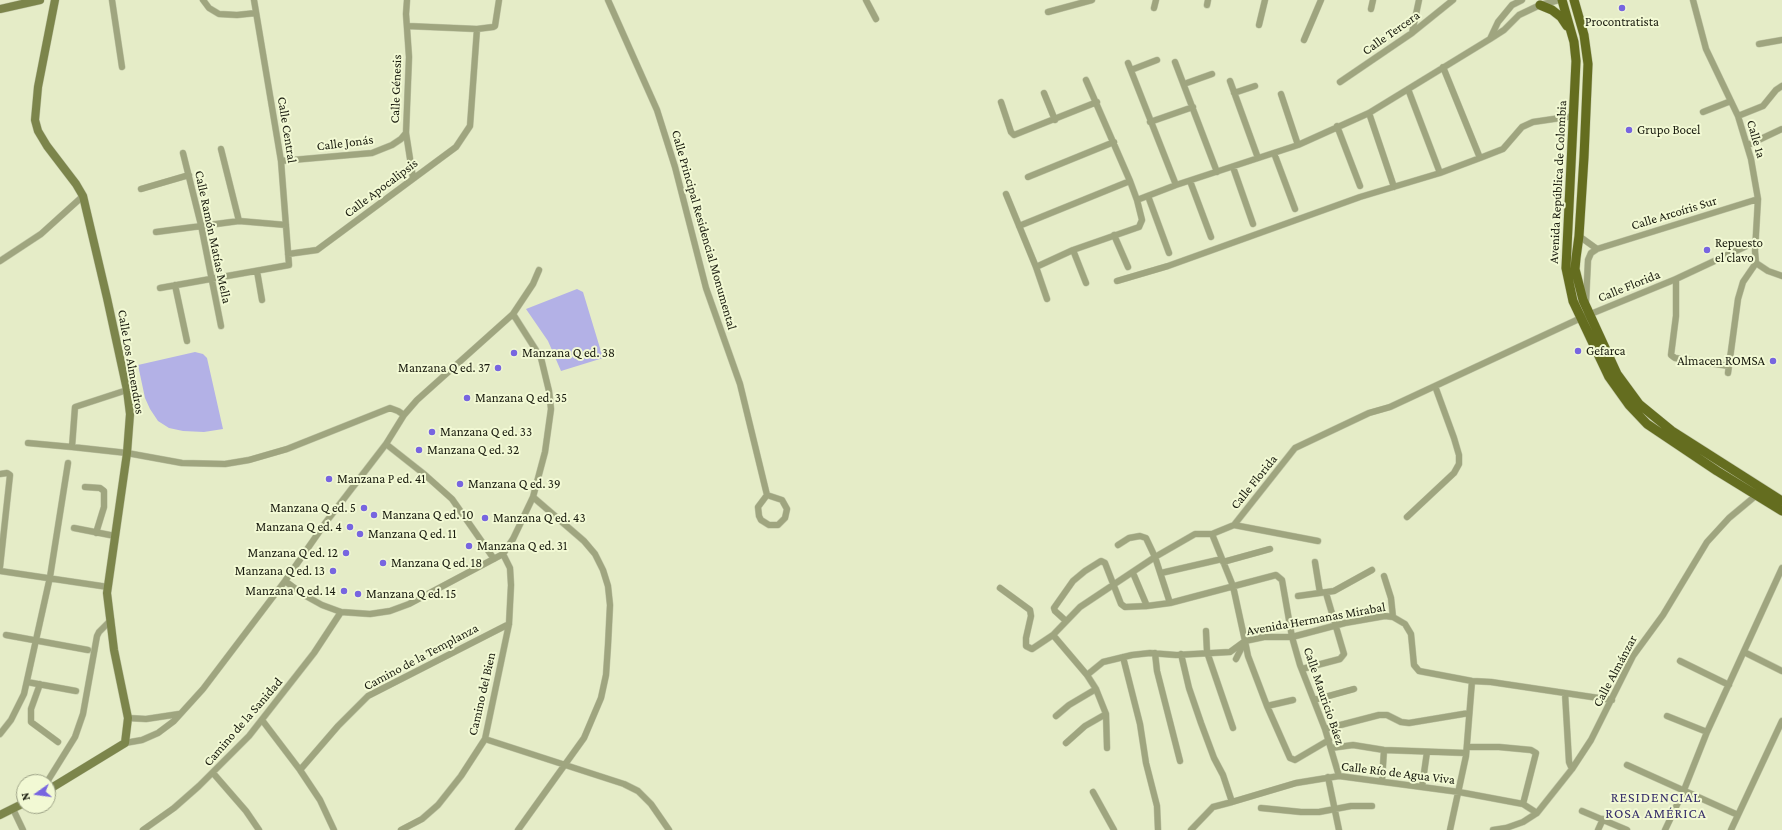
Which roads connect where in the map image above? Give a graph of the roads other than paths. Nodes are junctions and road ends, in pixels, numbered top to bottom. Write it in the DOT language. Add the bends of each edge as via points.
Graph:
graph roads {
  1 [pos="40,0"];
  2 [pos="55,0"];
  3 [pos="112,0"];
  4 [pos="203,0"];
  5 [pos="254,0"];
  6 [pos="407,0"];
  7 [pos="499,0"];
  8 [pos="608,0"];
  9 [pos="866,0"];
  10 [pos="1092,0"];
  11 [pos="1156,0"];
  12 [pos="1265,0"];
  13 [pos="1321,0"];
  14 [pos="1373,0"];
  15 [pos="1419,0"];
  16 [pos="1453,0"];
  17 [pos="1522,0"];
  18 [pos="1561,0"];
  19 [pos="1574,0"];
  20 [pos="1693,0"];
  21 [pos="1512,5"];
  22 [pos="1540,6"];
  23 [pos="1154,8"];
  24 [pos="0,9"];
  25 [pos="1371,9"];
  26 [pos="1048,12"];
  27 [pos="256,13"];
  28 [pos="1519,15"];
  29 [pos="876,19"];
  30 [pos="1259,25"];
  31 [pos="407,26"];
  32 [pos="477,29"];
  33 [pos="1412,33"];
  34 [pos="1572,34"];
  35 [pos="1490,38"];
  36 [pos="1304,40"];
  37 [pos="1782,40"];
  38 [pos="1759,44"];
  39 [pos="1157,60"];
  40 [pos="1175,62"];
  41 [pos="1128,63"];
  42 [pos="122,66"];
  43 [pos="1443,67"];
  44 [pos="1131,70"];
  45 [pos="1212,74"];
  46 [pos="1086,80"];
  47 [pos="1230,81"];
  48 [pos="1340,82"];
  49 [pos="1184,84"];
  50 [pos="1255,86"];
  51 [pos="1782,86"];
  52 [pos="1408,89"];
  53 [pos="1044,93"];
  54 [pos="1234,93"];
  55 [pos="1281,94"];
  56 [pos="1731,101"];
  57 [pos="1001,102"];
  58 [pos="1097,102"];
  59 [pos="1193,107"];
  60 [pos="1703,112"];
  61 [pos="1368,113"];
  62 [pos="1574,116"];
  63 [pos="1738,116"];
  64 [pos="1055,120"];
  65 [pos="1150,122"];
  66 [pos="1337,126"];
  67 [pos="1782,129"];
  68 [pos="406,133"];
  69 [pos="1114,142"];
  70 [pos="1298,145"];
  71 [pos="1748,145"];
  72 [pos="221,149"];
  73 [pos="1274,152"];
  74 [pos="183,153"];
  75 [pos="1258,158"];
  76 [pos="1480,158"];
  77 [pos="281,161"];
  78 [pos="1233,167"];
  79 [pos="1572,168"];
  80 [pos="1583,169"];
  81 [pos="1217,172"];
  82 [pos="1440,173"];
  83 [pos="189,175"];
  84 [pos="1028,177"];
  85 [pos="413,178"];
  86 [pos="1130,181"];
  87 [pos="1190,181"];
  88 [pos="1176,185"];
  89 [pos="1360,186"];
  90 [pos="1394,187"];
  91 [pos="141,189"];
  92 [pos="1006,194"];
  93 [pos="83,196"];
  94 [pos="1148,196"];
  95 [pos="1758,199"];
  96 [pos="1138,200"];
  97 [pos="1296,209"];
  98 [pos="239,221"];
  99 [pos="1253,224"];
  100 [pos="201,225"];
  101 [pos="286,225"];
  102 [pos="1019,226"];
  103 [pos="156,232"];
  104 [pos="1114,235"];
  105 [pos="1579,236"];
  106 [pos="1211,237"];
  107 [pos="1755,242"];
  108 [pos="1597,249"];
  109 [pos="1073,250"];
  110 [pos="1169,253"];
  111 [pos="288,254"];
  112 [pos="0,261"];
  113 [pos="1756,263"];
  114 [pos="1036,267"];
  115 [pos="1128,267"];
  116 [pos="539,270"];
  117 [pos="257,271"];
  118 [pos="1782,276"];
  119 [pos="212,279"];
  120 [pos="1676,279"];
  121 [pos="1117,281"];
  122 [pos="1086,283"];
  123 [pos="175,285"];
  124 [pos="160,288"];
  125 [pos="1047,299"];
  126 [pos="262,300"];
  127 [pos="1586,305"];
  128 [pos="512,314"];
  129 [pos="1590,314"];
  130 [pos="1581,318"];
  131 [pos="221,326"];
  132 [pos="187,341"];
  133 [pos="1729,366"];
  134 [pos="1728,373"];
  135 [pos="1435,386"];
  136 [pos="127,390"];
  137 [pos="404,415"];
  138 [pos="28,443"];
  139 [pos="386,444"];
  140 [pos="72,447"];
  141 [pos="127,453"];
  142 [pos="68,463"];
  143 [pos="0,474"];
  144 [pos="85,487"];
  145 [pos="1759,493"];
  146 [pos="767,495"];
  147 [pos="533,497"];
  148 [pos="1782,501"];
  149 [pos="1782,511"];
  150 [pos="1407,517"];
  151 [pos="1234,525"];
  152 [pos="74,528"];
  153 [pos="96,533"];
  154 [pos="1212,534"];
  155 [pos="115,536"];
  156 [pos="1318,541"];
  157 [pos="1118,545"];
  158 [pos="1270,549"];
  159 [pos="503,554"];
  160 [pos="1155,557"];
  161 [pos="494,559"];
  162 [pos="1222,561"];
  163 [pos="1315,562"];
  164 [pos="0,567"];
  165 [pos="1782,568"];
  166 [pos="1372,570"];
  167 [pos="0,571"];
  168 [pos="1133,573"];
  169 [pos="1161,573"];
  170 [pos="1384,576"];
  171 [pos="50,577"];
  172 [pos="285,581"];
  173 [pos="1114,584"];
  174 [pos="1233,586"];
  175 [pos="108,587"];
  176 [pos="1000,588"];
  177 [pos="1323,593"];
  178 [pos="1298,596"];
  179 [pos="1170,603"];
  180 [pos="1147,606"];
  181 [pos="341,612"];
  182 [pos="1393,617"];
  183 [pos="111,620"];
  184 [pos="1066,620"];
  185 [pos="509,624"];
  186 [pos="1336,625"];
  187 [pos="1206,631"];
  188 [pos="6,635"];
  189 [pos="1053,635"];
  190 [pos="1292,637"];
  191 [pos="1245,641"];
  192 [pos="36,642"];
  193 [pos="88,650"];
  194 [pos="1207,652"];
  195 [pos="1744,652"];
  196 [pos="1155,653"];
  197 [pos="1181,654"];
  198 [pos="1123,657"];
  199 [pos="1236,658"];
  200 [pos="1680,661"];
  201 [pos="1302,669"];
  202 [pos="1782,671"];
  203 [pos="1087,675"];
  204 [pos="1472,681"];
  205 [pos="27,682"];
  206 [pos="40,684"];
  207 [pos="1729,685"];
  208 [pos="1096,688"];
  209 [pos="1354,689"];
  210 [pos="76,691"];
  211 [pos="1565,693"];
  212 [pos="1293,700"];
  213 [pos="1314,700"];
  214 [pos="1612,700"];
  215 [pos="1267,706"];
  216 [pos="1469,713"];
  217 [pos="179,714"];
  218 [pos="1106,714"];
  219 [pos="1056,716"];
  220 [pos="1667,716"];
  221 [pos="128,718"];
  222 [pos="262,720"];
  223 [pos="1782,721"];
  224 [pos="1233,728"];
  225 [pos="1325,729"];
  226 [pos="1707,732"];
  227 [pos="0,734"];
  228 [pos="485,739"];
  229 [pos="1329,740"];
  230 [pos="58,742"];
  231 [pos="125,743"];
  232 [pos="1066,744"];
  233 [pos="1108,748"];
  234 [pos="1331,748"];
  235 [pos="1384,750"];
  236 [pos="1466,750"];
  237 [pos="1427,752"];
  238 [pos="1180,761"];
  239 [pos="566,764"];
  240 [pos="1626,765"];
  241 [pos="300,770"];
  242 [pos="1572,770"];
  243 [pos="213,773"];
  244 [pos="52,774"];
  245 [pos="1339,776"];
  246 [pos="1328,777"];
  247 [pos="1382,781"];
  248 [pos="56,786"];
  249 [pos="1422,787"];
  250 [pos="1684,790"];
  251 [pos="1093,792"];
  252 [pos="1459,792"];
  253 [pos="1232,802"];
  254 [pos="1523,804"];
  255 [pos="1372,806"];
  256 [pos="16,807"];
  257 [pos="1261,808"];
  258 [pos="1334,808"];
  259 [pos="13,809"];
  260 [pos="1582,811"];
  261 [pos="1537,812"];
  262 [pos="1738,815"];
  263 [pos="0,816"];
  264 [pos="1603,820"];
  265 [pos="23,830"];
  266 [pos="143,830"];
  267 [pos="259,830"];
  268 [pos="334,830"];
  269 [pos="401,830"];
  270 [pos="518,830"];
  271 [pos="669,830"];
  272 [pos="1114,830"];
  273 [pos="1158,830"];
  274 [pos="1191,830"];
  275 [pos="1338,830"];
  276 [pos="1450,830"];
  277 [pos="1493,830"];
  278 [pos="1598,830"];
  279 [pos="1627,830"];
  280 [pos="1665,830"];
  281 [pos="1731,830"];
  1 -- 24 [label="street"];
  2 -- 93 [label="street, Calle Los Almendros" via="38,87 35,120 47,146"];
  3 -- 42 [label="street"];
  4 -- 27 [label="street" via="218,14 237,16"];
  5 -- 27 [label="street, Calle Central"];
  6 -- 31 [label="street, Calle Génesis"];
  7 -- 32 [label="street" via="495,26"];
  8 -- 146 [label="street, Calle Principal Residencial Monumental" via="657,110 706,288 740,384"];
  9 -- 29 [label="street"];
  10 -- 26 [label="street"];
  11 -- 23 [label="street"];
  12 -- 30 [label="street"];
  13 -- 36 [label="street"];
  14 -- 25 [label="street"];
  15 -- 33 [label="street"];
  16 -- 33 [label="street, Calle Tercera"];
  17 -- 21 [label="street"];
  18 -- 22 [label="street"];
  18 -- 34 [label="main road, Avenida República de Colombia"];
  19 -- 80 [label="main road, Avenida República de Colombia" via="1584,34 1588,64"];
  20 -- 56 [label="street, Calle 1a" via="1706,49"];
  21 -- 28 [label="street"];
  21 -- 35 [label="street" via="1498,22"];
  22 -- 28 [label="street"];
  22 -- 34 [label="main road" via="1552,10 1561,17"];
  27 -- 77 [label="street, Calle Central"];
  28 -- 35 [label="street" via="1504,30"];
  31 -- 32 [label="street"];
  31 -- 68 [label="street, Calle Génesis" via="409,56"];
  32 -- 85 [label="street, Calle Apocalipsis" via="468,131 456,147"];
  33 -- 48 [label="street, Calle Tercera"];
  34 -- 62 [label="main road, Avenida República de Colombia" via="1576,62"];
  35 -- 43 [label="street"];
  37 -- 38 [label="street"];
  39 -- 44 [label="street"];
  40 -- 49 [label="street"];
  41 -- 44 [label="street"];
  43 -- 52 [label="street"];
  43 -- 76 [label="street"];
  44 -- 65 [label="street"];
  45 -- 49 [label="street"];
  46 -- 58 [label="street"];
  47 -- 54 [label="street"];
  49 -- 59 [label="street"];
  50 -- 54 [label="street"];
  51 -- 63 [label="street" via="1763,106"];
  52 -- 61 [label="street"];
  52 -- 82 [label="street"];
  53 -- 64 [label="street"];
  54 -- 75 [label="street"];
  55 -- 70 [label="street"];
  56 -- 60 [label="street"];
  56 -- 63 [label="street, Calle 1a"];
  57 -- 64 [label="street" via="1014,136"];
  58 -- 64 [label="street"];
  58 -- 69 [label="street"];
  59 -- 65 [label="street"];
  59 -- 81 [label="street"];
  61 -- 66 [label="street"];
  61 -- 90 [label="street"];
  62 -- 76 [label="street" via="1533,122 1522,127 1503,149"];
  62 -- 79 [label="main road, Avenida República de Colombia"];
  63 -- 71 [label="street, Calle 1a"];
  65 -- 88 [label="street"];
  66 -- 70 [label="street"];
  66 -- 89 [label="street"];
  67 -- 71 [label="street"];
  68 -- 77 [label="street, Calle Jonás" via="392,145 372,153"];
  68 -- 85 [label="street, Calle Génesis"];
  69 -- 84 [label="street"];
  69 -- 86 [label="street"];
  70 -- 73 [label="street"];
  71 -- 95 [label="street, Calle 1a"];
  72 -- 98 [label="street"];
  73 -- 75 [label="street"];
  73 -- 97 [label="street"];
  74 -- 83 [label="street, Calle Ramón Matías Mella"];
  75 -- 78 [label="street"];
  76 -- 82 [label="street"];
  77 -- 101 [label="street, Calle Central"];
  78 -- 81 [label="street"];
  78 -- 99 [label="street"];
  79 -- 80 [label="main road"];
  79 -- 130 [label="main road, Avenida República de Colombia" via="1566,268 1571,296"];
  80 -- 105 [label="main road, Avenida República de Colombia"];
  81 -- 87 [label="street"];
  82 -- 90 [label="street"];
  83 -- 91 [label="street"];
  83 -- 100 [label="street, Calle Ramón Matías Mella"];
  85 -- 111 [label="street, Calle Apocalipsis" via="317,250"];
  86 -- 96 [label="street"];
  86 -- 102 [label="street"];
  87 -- 88 [label="street"];
  87 -- 106 [label="street"];
  88 -- 94 [label="street"];
  90 -- 121 [label="street" via="1168,266"];
  92 -- 102 [label="street"];
  93 -- 112 [label="street" via="41,234"];
  93 -- 136 [label="street, Calle Los Almendros"];
  94 -- 96 [label="street"];
  94 -- 110 [label="street"];
  95 -- 107 [label="street, Calle 1a"];
  95 -- 108 [label="street, Calle Arcoíris Sur"];
  96 -- 104 [label="street" via="1142,224"];
  98 -- 100 [label="street"];
  98 -- 101 [label="street"];
  100 -- 103 [label="street"];
  100 -- 119 [label="street, Calle Ramón Matías Mella"];
  101 -- 111 [label="street, Calle Central"];
  102 -- 114 [label="street"];
  104 -- 109 [label="street"];
  104 -- 115 [label="street"];
  105 -- 108 [label="street"];
  105 -- 127 [label="main road, Avenida República de Colombia" via="1576,269 1580,292"];
  107 -- 113 [label="street, Calle 1a"];
  107 -- 120 [label="street, Calle Florida"];
  108 -- 127 [label="street" via="1591,253 1588,260"];
  109 -- 114 [label="street"];
  109 -- 122 [label="street"];
  111 -- 117 [label="street, Calle Central" via="289,265"];
  113 -- 118 [label="street"];
  113 -- 133 [label="street" via="1744,282 1738,299"];
  114 -- 125 [label="street"];
  116 -- 128 [label="street" via="533,284"];
  117 -- 119 [label="street"];
  117 -- 126 [label="street"];
  119 -- 123 [label="street"];
  119 -- 131 [label="street, Calle Ramón Matías Mella"];
  120 -- 129 [label="street, Calle Florida"];
  120 -- 133 [label="street" via="1676,316 1671,355 1674,358"];
  123 -- 124 [label="street"];
  123 -- 132 [label="street"];
  127 -- 129 [label="main road, Avenida República de Colombia"];
  128 -- 137 [label="street" via="417,400"];
  128 -- 147 [label="street" via="541,358 549,390 550,427"];
  129 -- 130 [label="street, Calle Florida"];
  129 -- 145 [label="main road, Avenida República de Colombia" via="1617,374 1639,404 1672,431"];
  130 -- 135 [label="street, Calle Florida"];
  130 -- 145 [label="main road, Avenida República de Colombia" via="1609,377 1629,405 1647,424 1717,471"];
  133 -- 134 [label="street"];
  135 -- 150 [label="street" via="1454,438 1459,464 1454,473"];
  135 -- 151 [label="street, Calle Florida" via="1390,407 1369,413 1295,448"];
  136 -- 140 [label="street" via="75,407"];
  136 -- 141 [label="street, Calle Los Almendros" via="130,426"];
  137 -- 139 [label="street"];
  137 -- 141 [label="street" via="390,408 287,449 224,464 182,463"];
  138 -- 140 [label="street"];
  139 -- 161 [label="street" via="452,499"];
  139 -- 172 [label="street" via="326,522"];
  140 -- 141 [label="street"];
  141 -- 155 [label="street, Calle Los Almendros"];
  142 -- 171 [label="street"];
  143 -- 164 [label="street" via="10,475"];
  144 -- 153 [label="street" via="100,488 104,491 104,507"];
  145 -- 148 [label="main road, Avenida República de Colombia"];
  145 -- 149 [label="main road, Avenida República de Colombia"];
  145 -- 214 [label="street, Calle Almánzar" via="1729,518 1707,542 1663,615 1633,656"];
  146 -- 146 [label="street" via="758,507 759,516 768,525 778,525 787,514 785,504 778,497"];
  147 -- 159 [label="street"];
  147 -- 239 [label="street" via="584,541 595,554 608,586 608,645 601,698 584,738"];
  151 -- 154 [label="street, Calle Florida"];
  151 -- 156 [label="street"];
  152 -- 153 [label="street"];
  153 -- 155 [label="street"];
  154 -- 160 [label="street, Calle Florida" via="1195,534"];
  154 -- 162 [label="street"];
  155 -- 175 [label="street, Calle Los Almendros"];
  157 -- 160 [label="street" via="1129,538 1140,536 1146,538"];
  158 -- 162 [label="street"];
  159 -- 161 [label="street"];
  159 -- 185 [label="street, Camino del Bien" via="510,568"];
  160 -- 168 [label="street, Calle Florida"];
  160 -- 169 [label="street"];
  161 -- 181 [label="street" via="409,604 390,611 370,614"];
  162 -- 169 [label="street"];
  162 -- 174 [label="street"];
  163 -- 177 [label="street"];
  165 -- 195 [label="street"];
  166 -- 177 [label="street" via="1334,591"];
  167 -- 171 [label="street"];
  168 -- 173 [label="street, Calle Florida"];
  168 -- 180 [label="street"];
  169 -- 179 [label="street"];
  170 -- 182 [label="street" via="1391,598"];
  171 -- 175 [label="street"];
  171 -- 192 [label="street"];
  172 -- 181 [label="street" via="316,602"];
  172 -- 217 [label="street" via="203,689"];
  173 -- 180 [label="street" via="1124,607"];
  173 -- 184 [label="street, Calle Florida"];
  173 -- 184 [label="street" via="1105,563 1101,561 1085,571 1073,581 1054,608"];
  174 -- 179 [label="street"];
  174 -- 190 [label="street, Calle Mauricio Báez" via="1276,575 1282,580"];
  174 -- 191 [label="street"];
  175 -- 183 [label="street, Calle Los Almendros"];
  176 -- 189 [label="street, Calle Florida" via="1030,610 1032,616 1027,629 1026,646 1032,649"];
  177 -- 178 [label="street"];
  177 -- 186 [label="street"];
  179 -- 180 [label="street"];
  181 -- 222 [label="street, Camino de la Sanidad" via="314,653"];
  182 -- 186 [label="street, Avenida Hermanas Mirabal" via="1385,616"];
  182 -- 204 [label="street, Avenida Hermanas Mirabal" via="1405,624 1412,634 1414,665 1419,672"];
  183 -- 221 [label="street, Calle Los Almendros" via="114,650"];
  183 -- 244 [label="street" via="97,636 83,714 75,737"];
  184 -- 189 [label="street, Calle Florida"];
  185 -- 228 [label="street, Camino del Bien"];
  185 -- 241 [label="street, Camino de la Templanza" via="368,696"];
  186 -- 190 [label="street, Avenida Hermanas Mirabal"];
  186 -- 201 [label="street" via="1344,654 1340,659"];
  187 -- 194 [label="street"];
  188 -- 192 [label="street"];
  189 -- 203 [label="street"];
  190 -- 191 [label="street, Avenida Hermanas Mirabal" via="1264,637"];
  190 -- 201 [label="street, Calle Mauricio Báez"];
  191 -- 194 [label="street, Avenida Hermanas Mirabal" via="1230,652"];
  191 -- 199 [label="street"];
  191 -- 215 [label="street"];
  192 -- 193 [label="street"];
  192 -- 205 [label="street"];
  194 -- 197 [label="street, Avenida Hermanas Mirabal"];
  194 -- 224 [label="street"];
  195 -- 202 [label="street"];
  195 -- 207 [label="street"];
  196 -- 197 [label="street, Avenida Hermanas Mirabal"];
  196 -- 198 [label="street, Avenida Hermanas Mirabal"];
  196 -- 238 [label="street" via="1157,671"];
  197 -- 253 [label="street" via="1201,723"];
  198 -- 203 [label="street, Avenida Hermanas Mirabal" via="1103,662"];
  198 -- 273 [label="street" via="1157,806"];
  200 -- 207 [label="street"];
  201 -- 213 [label="street, Calle Mauricio Báez"];
  203 -- 208 [label="street"];
  204 -- 211 [label="street, Avenida Hermanas Mirabal"];
  204 -- 216 [label="street"];
  205 -- 206 [label="street"];
  205 -- 227 [label="street" via="11,720"];
  206 -- 210 [label="street"];
  206 -- 230 [label="street" via="31,709 32,722"];
  207 -- 226 [label="street"];
  208 -- 218 [label="street"];
  208 -- 219 [label="street"];
  209 -- 213 [label="street"];
  211 -- 214 [label="street, Avenida Hermanas Mirabal"];
  211 -- 242 [label="street" via="1569,762"];
  212 -- 215 [label="street"];
  213 -- 225 [label="street, Calle Mauricio Báez"];
  214 -- 242 [label="street, Calle Almánzar"];
  215 -- 229 [label="street" via="1290,758 1295,760"];
  216 -- 225 [label="street" via="1409,723 1379,714"];
  216 -- 236 [label="street"];
  217 -- 221 [label="street"];
  217 -- 231 [label="street" via="171,725 158,734"];
  218 -- 232 [label="street" via="1085,726"];
  218 -- 233 [label="street"];
  220 -- 226 [label="street"];
  221 -- 231 [label="street, Calle Los Almendros"];
  222 -- 241 [label="street"];
  222 -- 243 [label="street, Camino de la Sanidad"];
  223 -- 262 [label="street"];
  225 -- 229 [label="street, Calle Mauricio Báez"];
  226 -- 250 [label="street"];
  228 -- 239 [label="street"];
  228 -- 269 [label="street, Camino del Bien" via="438,805 422,819"];
  229 -- 234 [label="street, Calle Mauricio Báez"];
  231 -- 248 [label="street"];
  234 -- 235 [label="street" via="1353,745"];
  234 -- 245 [label="street, Calle Mauricio Báez"];
  235 -- 237 [label="street"];
  235 -- 247 [label="street"];
  236 -- 237 [label="street"];
  236 -- 252 [label="street"];
  236 -- 254 [label="street" via="1499,747 1531,750 1536,753"];
  237 -- 249 [label="street"];
  239 -- 270 [label="street"];
  239 -- 271 [label="street" via="586,773 617,781 638,792 651,804"];
  240 -- 250 [label="street"];
  241 -- 268 [label="street" via="320,800"];
  242 -- 261 [label="street, Calle Almánzar"];
  243 -- 266 [label="street, Camino de la Sanidad" via="174,808"];
  243 -- 267 [label="street"];
  245 -- 246 [label="street, Calle Río de Agua Viva"];
  245 -- 247 [label="street, Calle Río de Agua Viva"];
  246 -- 253 [label="street, Calle Río de Agua Viva"];
  246 -- 258 [label="street"];
  247 -- 249 [label="street, Calle Río de Agua Viva"];
  249 -- 252 [label="street, Calle Río de Agua Viva"];
  250 -- 262 [label="street"];
  250 -- 280 [label="street"];
  251 -- 272 [label="street"];
  252 -- 254 [label="street, Calle Río de Agua Viva"];
  252 -- 276 [label="street"];
  253 -- 274 [label="street, Calle Río de Agua Viva" via="1213,807"];
  254 -- 261 [label="street, Calle Río de Agua Viva"];
  255 -- 258 [label="street"];
  256 -- 259 [label="street"];
  257 -- 258 [label="street" via="1318,812"];
  258 -- 275 [label="street"];
  259 -- 263 [label="street"];
  259 -- 265 [label="street"];
  260 -- 264 [label="street"];
  261 -- 277 [label="street, Calle Almánzar" via="1523,822"];
  262 -- 281 [label="street"];
  264 -- 278 [label="street"];
  264 -- 279 [label="street"];
}
